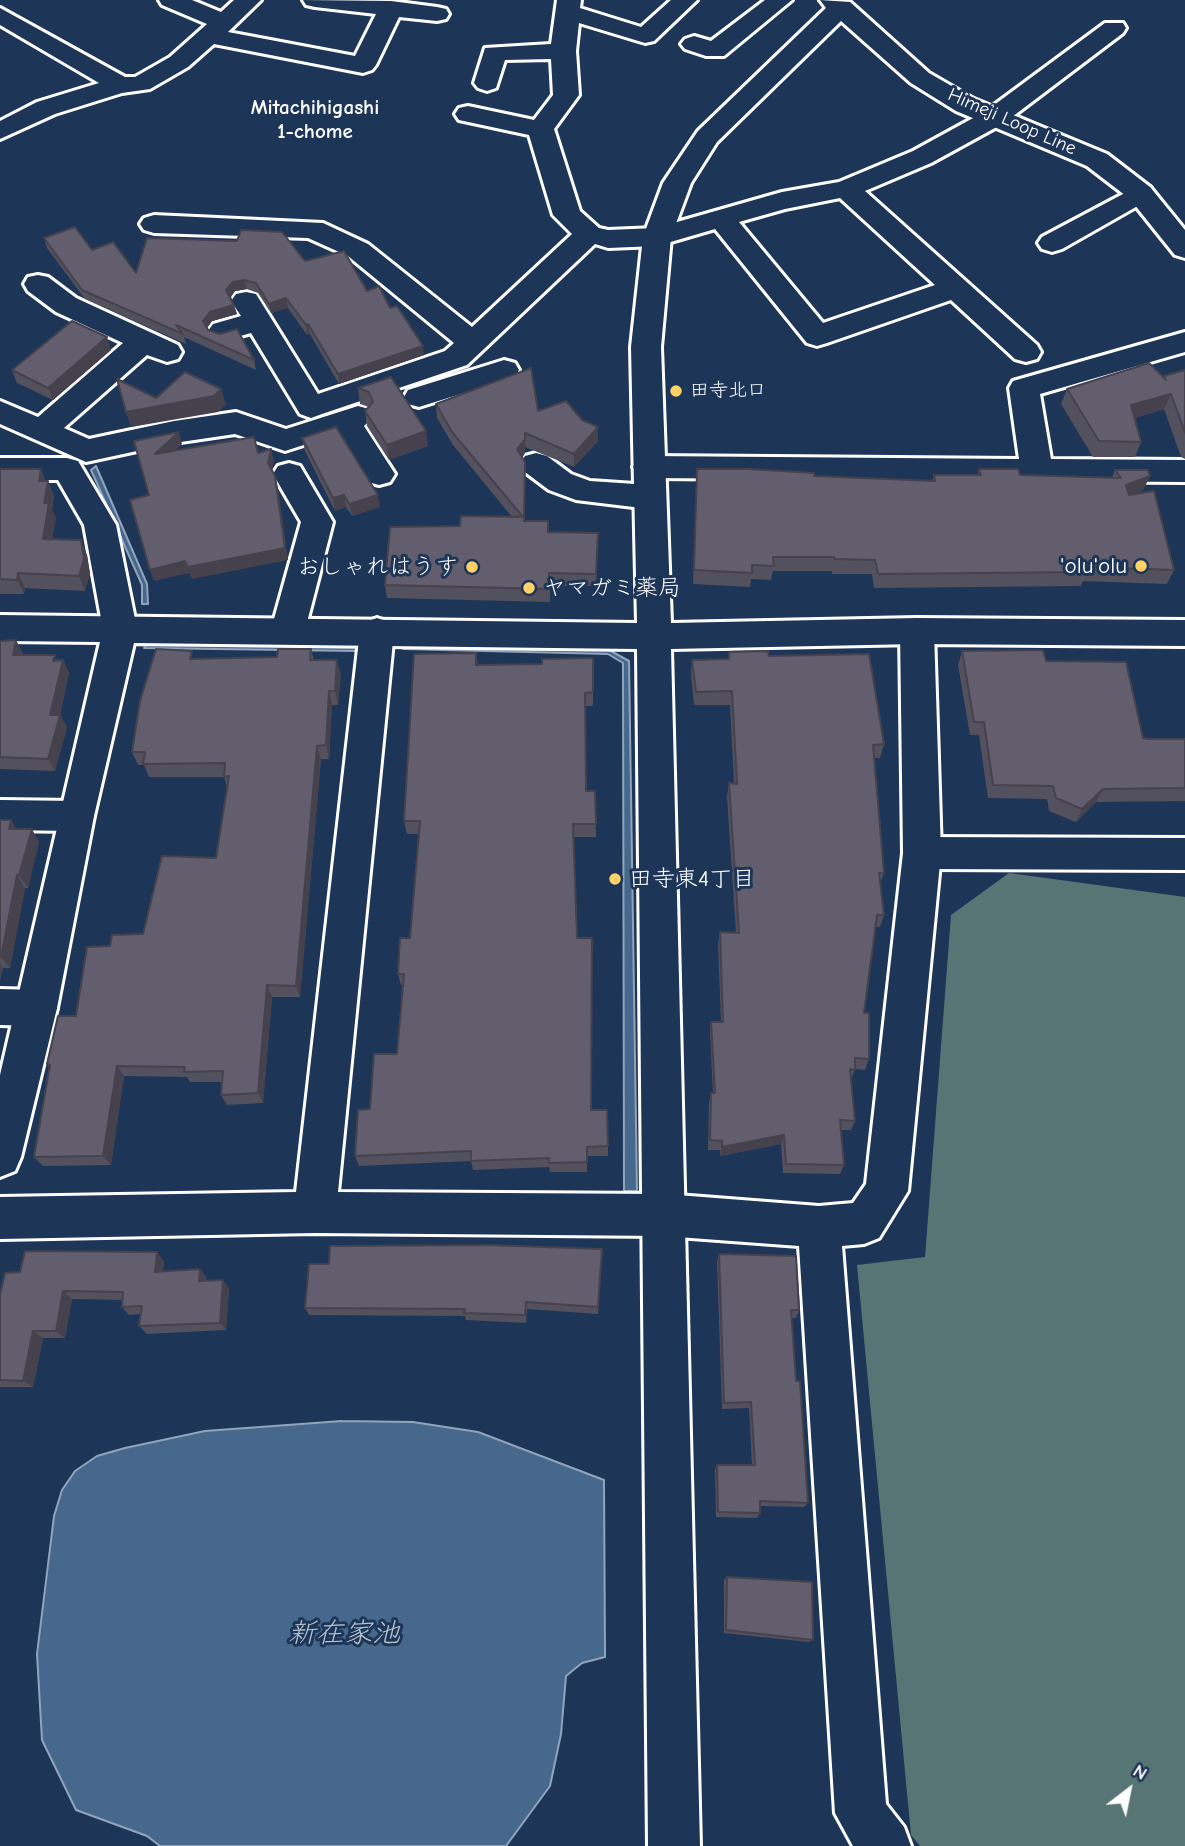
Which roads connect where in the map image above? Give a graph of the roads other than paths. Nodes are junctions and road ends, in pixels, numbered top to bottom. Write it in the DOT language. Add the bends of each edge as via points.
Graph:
graph roads {
  1 [pos="171,0"];
  2 [pos="249,0"];
  3 [pos="315,0"];
  4 [pos="685,0"];
  5 [pos="780,0"];
  6 [pos="836,4"];
  7 [pos="568,6"];
  8 [pos="391,8"];
  9 [pos="437,14"];
  10 [pos="0,15"];
  11 [pos="1114,28"];
  12 [pos="216,29"];
  13 [pos="694,44"];
  14 [pos="563,51"];
  15 [pos="487,83"];
  16 [pos="120,85"];
  17 [pos="468,114"];
  18 [pos="995,117"];
  19 [pos="541,129"];
  20 [pos="0,131"];
  21 [pos="846,189"];
  22 [pos="1140,193"];
  23 [pos="721,219"];
  24 [pos="154,224"];
  25 [pos="589,234"];
  26 [pos="657,237"];
  27 [pos="1052,244"];
  28 [pos="1185,249"];
  29 [pos="38,284"];
  30 [pos="955,288"];
  31 [pos="223,331"];
  32 [pos="1185,342"];
  33 [pos="474,344"];
  34 [pos="1026,352"];
  35 [pos="504,370"];
  36 [pos="0,412"];
  37 [pos="345,421"];
  38 [pos="42,431"];
  39 [pos="77,460"];
  40 [pos="536,464"];
  41 [pos="0,469"];
  42 [pos="1037,470"];
  43 [pos="1185,471"];
  44 [pos="289,474"];
  45 [pos="379,474"];
  46 [pos="650,482"];
  47 [pos="0,628"];
  48 [pos="120,629"];
  49 [pos="288,630"];
  50 [pos="377,631"];
  51 [pos="917,631"];
  52 [pos="1185,633"];
  53 [pos="654,636"];
  54 [pos="0,815"];
  55 [pos="76,816"];
  56 [pos="922,853"];
  57 [pos="1185,854"];
  58 [pos="18,1007"];
  59 [pos="0,1157"];
  60 [pos="315,1212"];
  61 [pos="664,1215"];
  62 [pos="0,1218"];
  63 [pos="819,1227"];
  64 [pos="674,1846"];
  65 [pos="885,1846"];
  1 -- 12 [label="street"];
  2 -- 12 [label="street"];
  3 -- 8 [label="street"];
  4 -- 7 [label="street" via="645,36"];
  5 -- 13 [label="street" via="715,51"];
  6 -- 18 [label="street, Himeji Loop Line" via="920,78"];
  6 -- 26 [label="street" via="707,137 677,183"];
  7 -- 14 [label="street"];
  8 -- 9 [label="street"];
  8 -- 12 [label="street" via="363,65"];
  10 -- 16 [label="street"];
  11 -- 18 [label="street"];
  12 -- 16 [label="street" via="179,62 141,84"];
  14 -- 15 [label="street" via="494,53"];
  14 -- 19 [label="street" via="566,95"];
  16 -- 20 [label="street" via="46,108"];
  17 -- 19 [label="street"];
  18 -- 21 [label="street" via="922,157"];
  18 -- 22 [label="street, Himeji Loop Line" via="1097,160"];
  19 -- 25 [label="street" via="567,215"];
  21 -- 23 [label="street"];
  21 -- 30 [label="street"];
  22 -- 27 [label="street"];
  22 -- 28 [label="street, Himeji Loop Line"];
  23 -- 26 [label="street"];
  23 -- 30 [label="street" via="817,336"];
  24 -- 33 [label="street" via="313,229 358,250"];
  25 -- 26 [label="street" via="608,239"];
  25 -- 33 [label="street"];
  26 -- 46 [label="street" via="646,347"];
  29 -- 38 [label="street" via="66,305 156,346"];
  30 -- 34 [label="street"];
  31 -- 33 [label="street" via="252,311 311,407 456,358"];
  32 -- 42 [label="street" via="1024,388"];
  35 -- 37 [label="street"];
  36 -- 38 [label="street"];
  37 -- 39 [label="street" via="285,440 236,423 174,432"];
  37 -- 45 [label="street"];
  38 -- 39 [label="street"];
  39 -- 41 [label="street"];
  39 -- 48 [label="street" via="100,525"];
  40 -- 46 [label="street" via="559,482 587,492"];
  42 -- 43 [label="street"];
  42 -- 46 [label="street"];
  44 -- 49 [label="street" via="317,522"];
  46 -- 53 [label="street"];
  47 -- 48 [label="street"];
  48 -- 49 [label="street"];
  48 -- 55 [label="street"];
  49 -- 50 [label="street"];
  50 -- 53 [label="street"];
  50 -- 60 [label="street"];
  51 -- 52 [label="street"];
  51 -- 53 [label="street"];
  51 -- 56 [label="street"];
  53 -- 61 [label="street"];
  54 -- 55 [label="street"];
  55 -- 58 [label="street"];
  56 -- 57 [label="street"];
  56 -- 63 [label="street" via="887,1191 864,1223"];
  58 -- 59 [label="street"];
  60 -- 61 [label="street"];
  60 -- 62 [label="street"];
  61 -- 63 [label="street"];
  61 -- 64 [label="street"];
  63 -- 65 [label="street" via="861,1813"];
}
